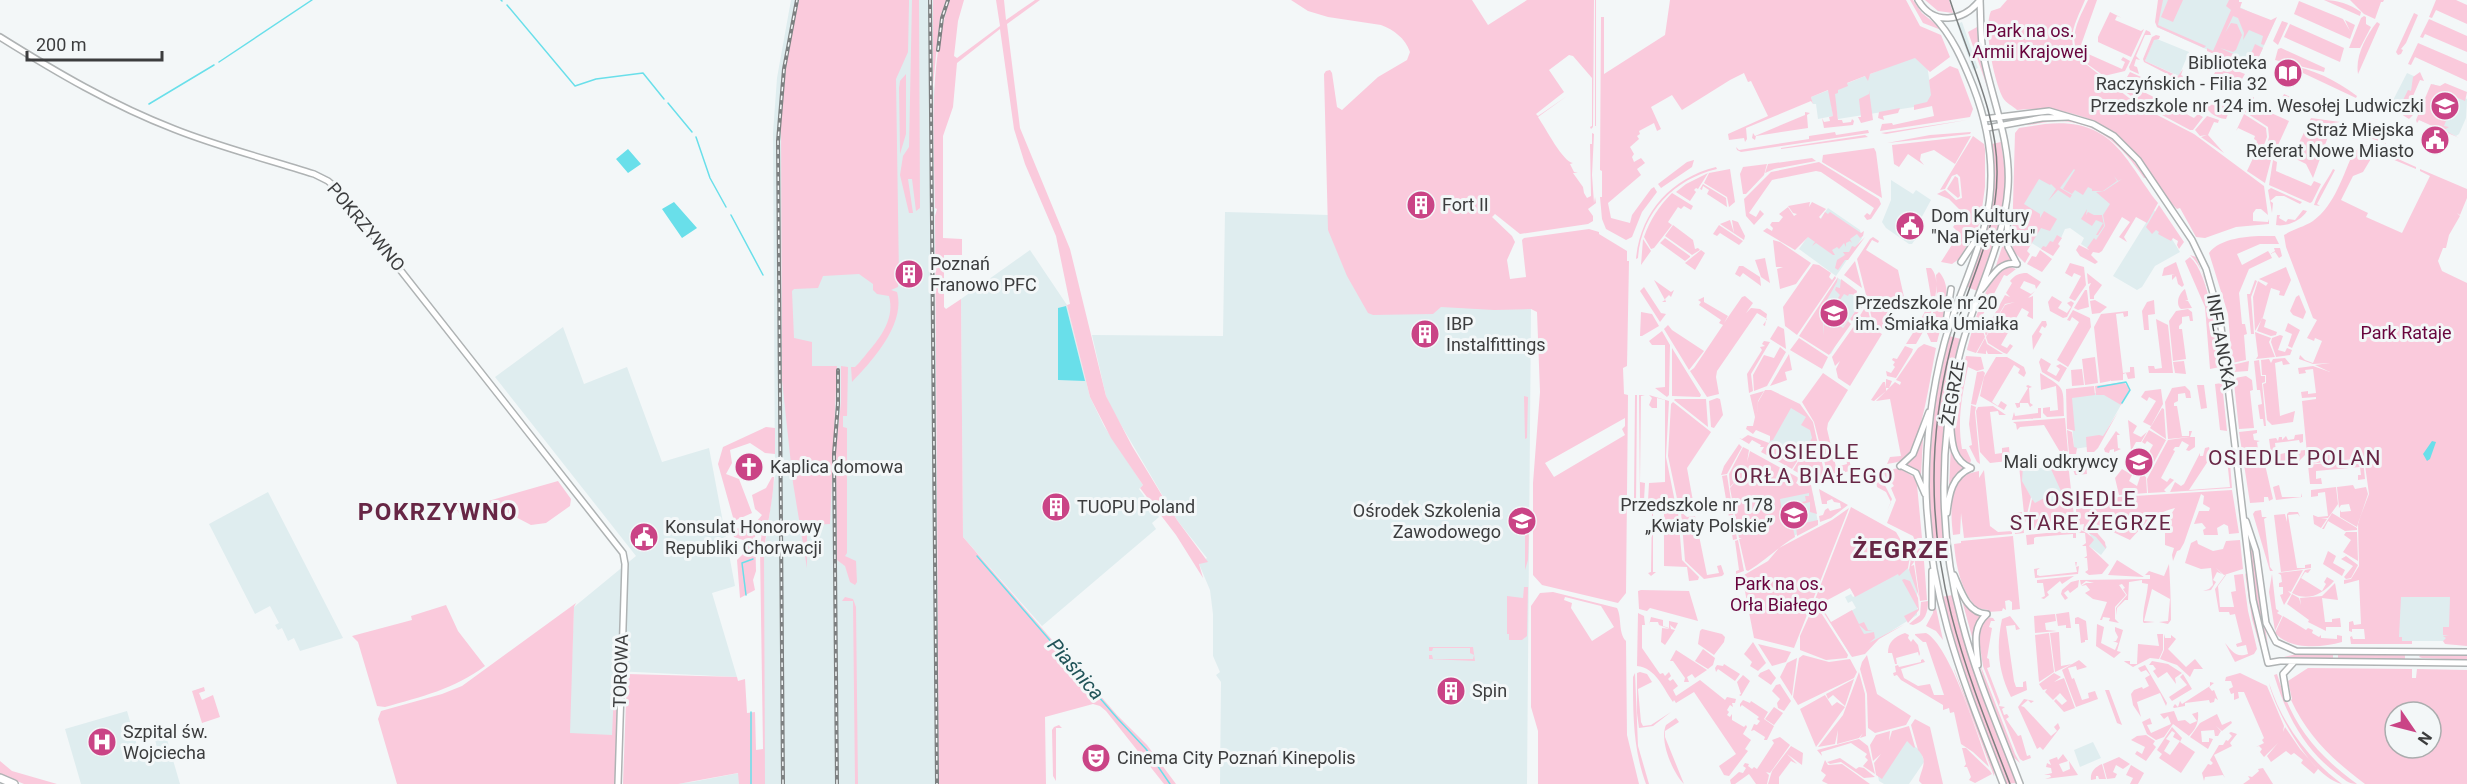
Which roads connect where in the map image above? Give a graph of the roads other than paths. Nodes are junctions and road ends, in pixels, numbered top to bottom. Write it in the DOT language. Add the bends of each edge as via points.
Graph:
graph roads {
  1 [pos="1918,0"];
  2 [pos="1980,0"];
  3 [pos="1933,16"];
  4 [pos="0,37"];
  5 [pos="2000,116"];
  6 [pos="2072,117"];
  7 [pos="1984,119"];
  8 [pos="2002,125"];
  9 [pos="1987,128"];
  10 [pos="2006,206"];
  11 [pos="1986,219"];
  12 [pos="1961,262"];
  13 [pos="1951,290"];
  14 [pos="1978,294"];
  15 [pos="1944,345"];
  16 [pos="1933,402"];
  17 [pos="1948,410"];
  18 [pos="1927,497"];
  19 [pos="2244,516"];
  20 [pos="1946,523"];
  21 [pos="625,557"];
  22 [pos="1932,564"];
  23 [pos="1951,565"];
  24 [pos="1932,607"];
  25 [pos="1948,651"];
  26 [pos="2467,652"];
  27 [pos="2296,661"];
  28 [pos="2467,663"];
  29 [pos="1960,672"];
  30 [pos="1978,674"];
  31 [pos="2287,698"];
  32 [pos="0,778"];
  33 [pos="14,784"];
  34 [pos="618,784"];
  35 [pos="2002,784"];
  36 [pos="2020,784"];
  1 -- 3 [label="street, ŻEGRZE"];
  2 -- 3 [label="street" via="1960,17"];
  2 -- 5 [label="street, ŻEGRZE" via="1983,52"];
  3 -- 7 [label="street, ŻEGRZE" via="1944,27 1964,64"];
  4 -- 21 [label="street, POKRZYWNO" via="79,85 154,121 314,174 333,184"];
  5 -- 6 [label="street, INFLANCKA" via="2049,111"];
  5 -- 7 [label="street, INFLANCKA"];
  5 -- 8 [label="street, ŻEGRZE"];
  6 -- 8 [label="street, INFLANCKA"];
  6 -- 19 [label="street, INFLANCKA" via="2101,128 2127,147 2178,218 2202,260 2220,318"];
  7 -- 9 [label="street, ŻEGRZE"];
  8 -- 9 [label="street, INFLANCKA"];
  8 -- 10 [label="street, ŻEGRZE" via="2008,175"];
  9 -- 11 [label="street, ŻEGRZE" via="1991,178"];
  10 -- 14 [label="street, ŻEGRZE" via="1998,242"];
  10 -- 14 [label="street" via="2008,247 2017,264 2001,266"];
  11 -- 12 [label="street"];
  11 -- 15 [label="street, ŻEGRZE"];
  13 -- 15 [label="street"];
  14 -- 17 [label="street, ŻEGRZE"];
  15 -- 16 [label="street, ŻEGRZE"];
  16 -- 18 [label="street, ŻEGRZE"];
  16 -- 18 [label="street" via="1915,451 1900,466 1916,474"];
  17 -- 20 [label="street, ŻEGRZE" via="1943,480"];
  17 -- 20 [label="street" via="1955,456 1971,468 1953,485"];
  18 -- 22 [label="street, ŻEGRZE"];
  19 -- 26 [label="street, INFLANCKA" via="2256,551 2266,623 2276,642 2296,651"];
  19 -- 27 [label="street, INFLANCKA" via="2254,608 2268,663"];
  20 -- 23 [label="street, ŻEGRZE"];
  21 -- 34 [label="street, TOROWA"];
  22 -- 24 [label="street"];
  22 -- 29 [label="street, ŻEGRZE" via="1942,615"];
  23 -- 30 [label="street, ŻEGRZE" via="1961,621"];
  23 -- 30 [label="street" via="1969,606 1987,614 1976,632"];
  25 -- 29 [label="street"];
  27 -- 28 [label="street"];
  27 -- 31 [label="street" via="2283,674"];
  29 -- 35 [label="street, ŻEGRZE"];
  30 -- 36 [label="street, ŻEGRZE"];
  32 -- 33 [label="main road"];
}
